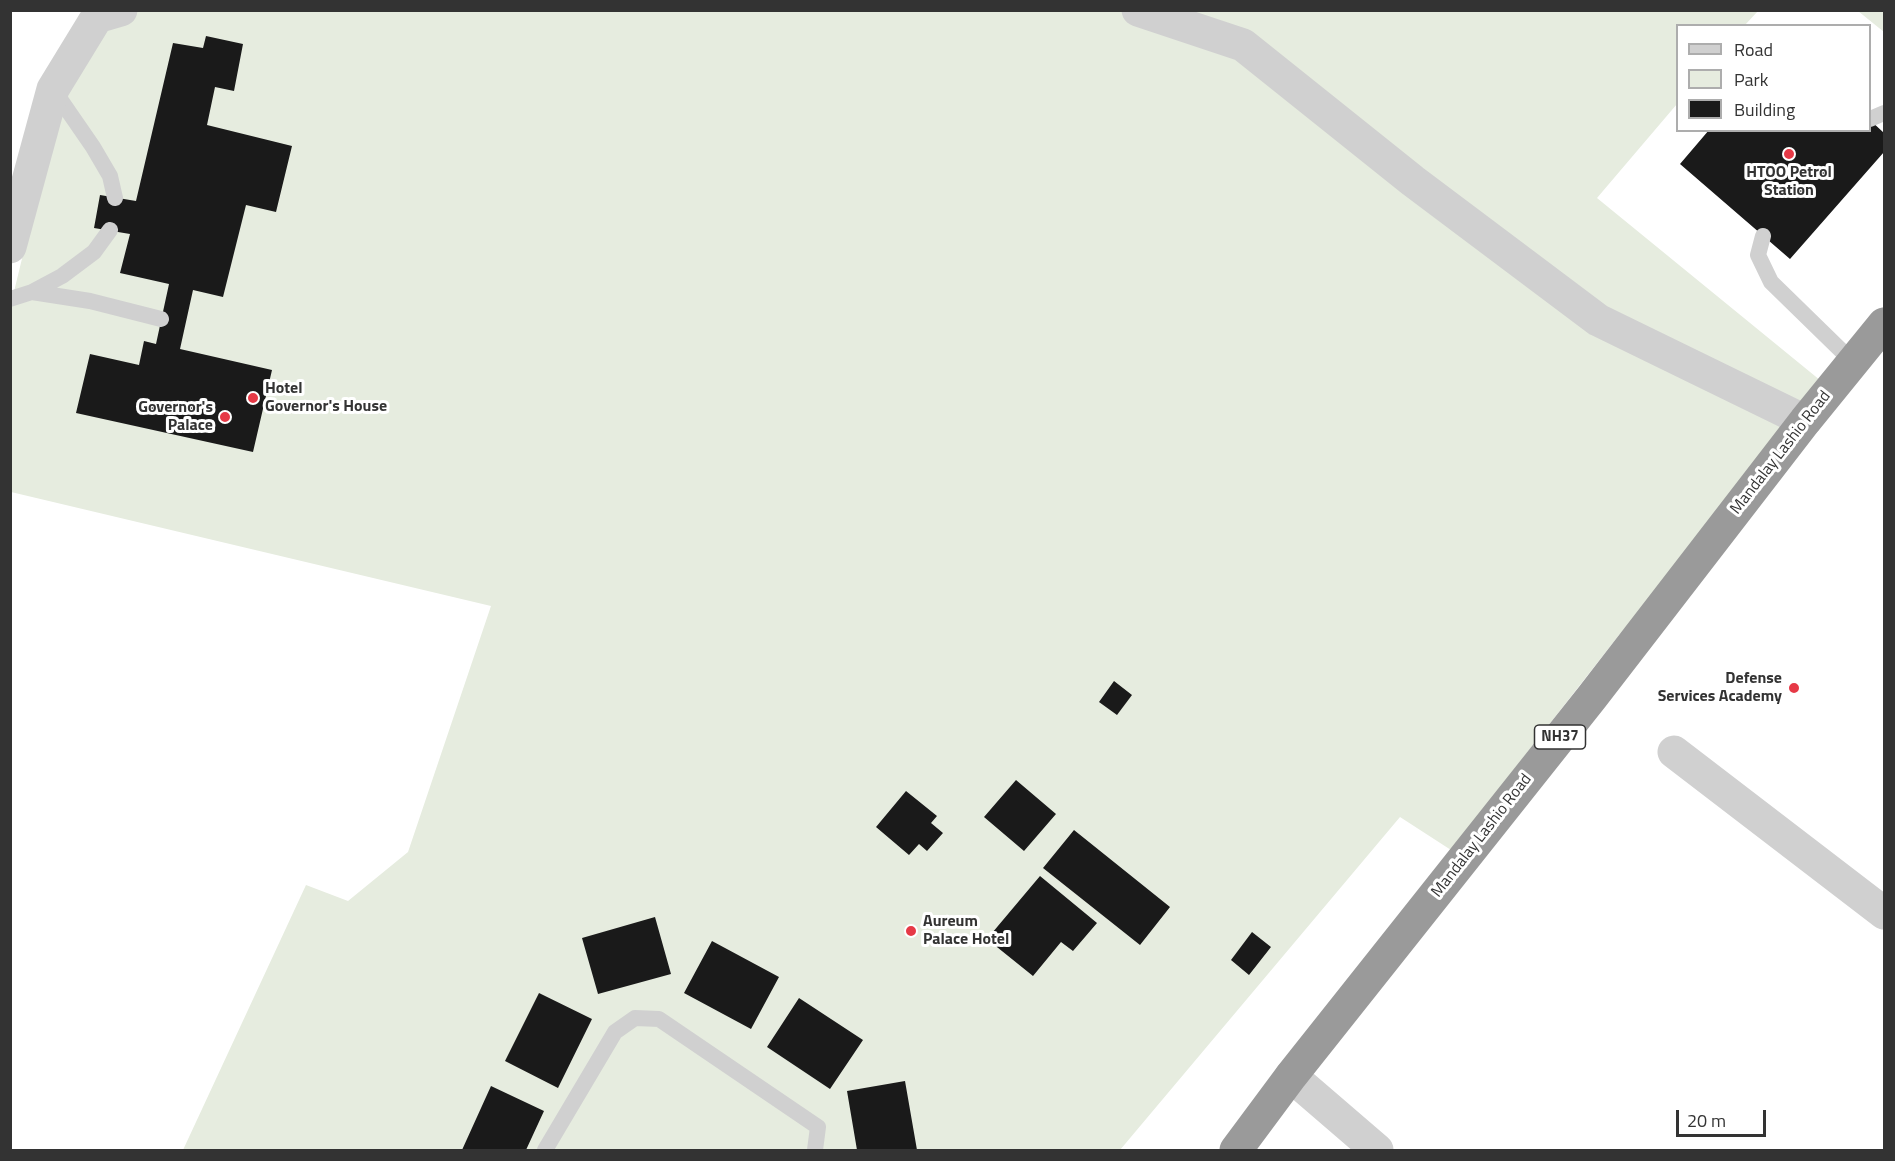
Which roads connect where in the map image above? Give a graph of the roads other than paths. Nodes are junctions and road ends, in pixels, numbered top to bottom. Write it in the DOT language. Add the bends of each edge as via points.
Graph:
graph roads {
  1 [pos="121,10"];
  2 [pos="1138,10"];
  3 [pos="53,89"];
  4 [pos="115,198"];
  5 [pos="110,230"];
  6 [pos="1763,236"];
  7 [pos="10,247"];
  8 [pos="32,292"];
  9 [pos="10,299"];
  10 [pos="161,319"];
  11 [pos="1884,324"];
  12 [pos="1853,362"];
  13 [pos="1805,421"];
  14 [pos="1674,752"];
  15 [pos="1884,913"];
  16 [pos="1291,1076"];
  17 [pos="545,1150"];
  18 [pos="815,1150"];
  19 [pos="1236,1150"];
  20 [pos="1377,1150"];
  1 -- 3 [label="street" via="97,17"];
  2 -- 13 [label="street" via="1243,45 1413,181 1598,320"];
  3 -- 4 [label="lane" via="110,176"];
  3 -- 7 [label="street"];
  5 -- 8 [label="lane" via="94,252"];
  6 -- 12 [label="lane" via="1758,255 1771,282"];
  8 -- 9 [label="lane"];
  8 -- 10 [label="lane" via="90,301"];
  11 -- 12 [label="highway, Mandalay Lashio Road / NH37"];
  12 -- 13 [label="highway, Mandalay Lashio Road / NH37"];
  13 -- 16 [label="highway, Mandalay Lashio Road / NH37" via="1592,698"];
  14 -- 15 [label="street"];
  16 -- 19 [label="highway, Mandalay Lashio Road / NH37"];
  16 -- 20 [label="street"];
  17 -- 18 [label="lane" via="615,1032 635,1018 659,1019 818,1127"];
}
